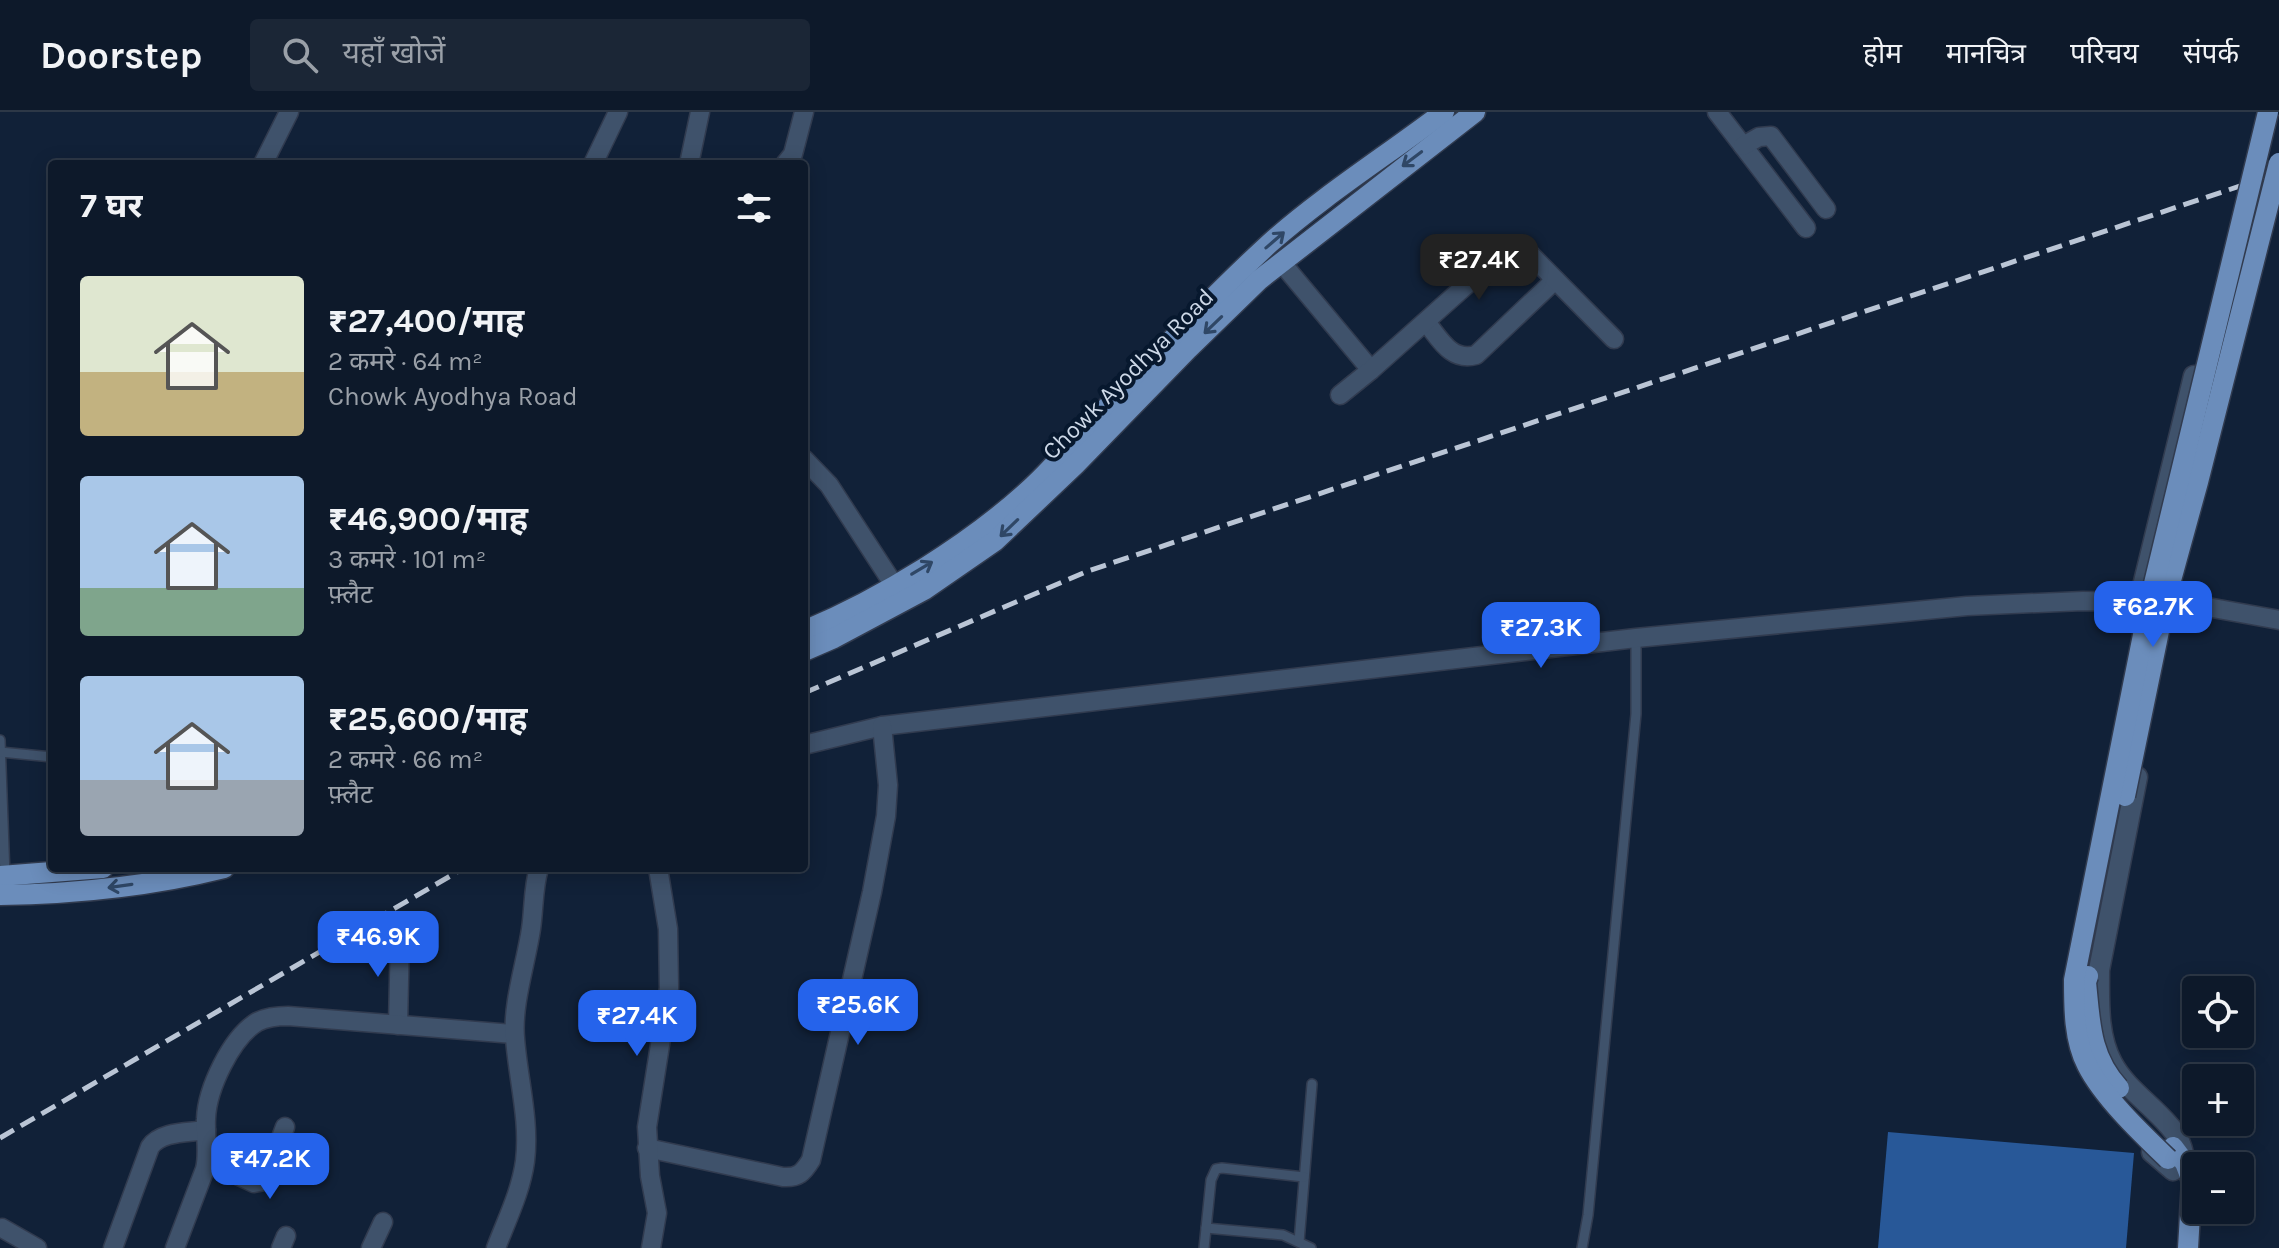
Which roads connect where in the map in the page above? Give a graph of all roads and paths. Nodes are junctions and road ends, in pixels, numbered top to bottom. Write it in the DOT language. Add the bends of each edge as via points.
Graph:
graph roads {
  1 [pos="289,112"];
  2 [pos="618,112"];
  3 [pos="700,112"];
  4 [pos="804,112"];
  5 [pos="1444,112"];
  6 [pos="1475,112"];
  7 [pos="1717,112"];
  8 [pos="2260,112"];
  9 [pos="2268,112"];
  10 [pos="1743,146"];
  11 [pos="265,160"];
  12 [pos="595,160"];
  13 [pos="690,160"];
  14 [pos="788,160"];
  15 [pos="2279,163"];
  16 [pos="1326,198"];
  17 [pos="2279,202"];
  18 [pos="1826,209"];
  19 [pos="1341,215"];
  20 [pos="1806,228"];
  21 [pos="1281,262"];
  22 [pos="1555,280"];
  23 [pos="1426,322"];
  24 [pos="1614,339"];
  25 [pos="1371,370"];
  26 [pos="1340,395"];
  27 [pos="808,463"];
  28 [pos="894,585"];
  29 [pos="2139,602"];
  30 [pos="2173,603"];
  31 [pos="2279,620"];
  32 [pos="808,629"];
  33 [pos="1636,638"];
  34 [pos="808,649"];
  35 [pos="882,726"];
  36 [pos="0,740"];
  37 [pos="808,744"];
  38 [pos="0,752"];
  39 [pos="48,757"];
  40 [pos="81,872"];
  41 [pos="207,872"];
  42 [pos="538,872"];
  43 [pos="659,872"];
  44 [pos="3,886"];
  45 [pos="400,934"];
  46 [pos="398,1025"];
  47 [pos="514,1034"];
  48 [pos="1312,1084"];
  49 [pos="285,1127"];
  50 [pos="206,1130"];
  51 [pos="647,1148"];
  52 [pos="2175,1160"];
  53 [pos="207,1161"];
  54 [pos="1304,1177"];
  55 [pos="383,1222"];
  56 [pos="2,1228"];
  57 [pos="1206,1228"];
  58 [pos="1299,1242"];
  59 [pos="37,1248"];
  60 [pos="113,1248"];
  61 [pos="175,1248"];
  62 [pos="371,1248"];
  63 [pos="496,1248"];
  64 [pos="651,1248"];
  65 [pos="1204,1248"];
  66 [pos="1311,1248"];
  67 [pos="1582,1248"];
  68 [pos="2176,1248"];
  69 [pos="2188,1248"];
  1 -- 11 [label="street"];
  2 -- 12 [label="street"];
  3 -- 13 [label="street"];
  4 -- 14 [label="street"];
  5 -- 16 [label="main road, Chowk Ayodhya Road"];
  6 -- 19 [label="main road, Chowk Ayodhya Road, one-way"];
  7 -- 10 [label="street"];
  8 -- 29 [label="street"];
  9 -- 52 [label="main road, bridge" via="2150,600 2074,980 2085,1063 2099,1086"];
  10 -- 18 [label="street" via="1771,136"];
  10 -- 20 [label="street"];
  15 -- 52 [label="main road, bridge" via="2165,602 2086,982 2091,1037 2108,1077"];
  16 -- 19 [label="main road"];
  28 -- 16 [label="main road, Chowk Ayodhya Road, one-way" via="974,534 1034,486 1197,315"];
  17 -- 30 [label="street"];
  19 -- 21 [label="main road, Chowk Ayodhya Road"];
  21 -- 25 [label="street"];
  21 -- 34 [label="main road, Chowk Ayodhya Road, one-way" via="995,541 924,590"];
  22 -- 23 [label="street" via="1515,245"];
  22 -- 23 [label="street" via="1476,355 1454,354"];
  22 -- 24 [label="street"];
  23 -- 25 [label="street"];
  25 -- 26 [label="street"];
  27 -- 28 [label="street" via="829,485"];
  28 -- 32 [label="main road, Chowk Ayodhya Road"];
  29 -- 30 [label="street"];
  29 -- 33 [label="street" via="1967,606"];
  29 -- 52 [label="street" via="2068,966 2065,1018 2074,1060 2098,1099"];
  30 -- 31 [label="street"];
  30 -- 52 [label="street" via="2107,924 2099,1002 2103,1041 2113,1064 2175,1133 2182,1149"];
  33 -- 35 [label="street"];
  33 -- 67 [label="lane" via="1636,714"];
  35 -- 37 [label="street"];
  35 -- 51 [label="street" via="886,816 811,1160 795,1178"];
  36 -- 38 [label="lane"];
  38 -- 39 [label="lane"];
  38 -- 44 [label="lane"];
  40 -- 44 [label="main road"];
  41 -- 44 [label="main road, one-way" via="106,888"];
  42 -- 47 [label="street"];
  43 -- 51 [label="street" via="668,929 669,988"];
  45 -- 46 [label="street"];
  46 -- 47 [label="street"];
  46 -- 50 [label="street" via="288,1016 258,1022 241,1035 228,1057 212,1091"];
  47 -- 63 [label="street" via="526,1150 519,1188"];
  48 -- 54 [label="lane"];
  49 -- 53 [label="street" via="265,1181 254,1183"];
  50 -- 53 [label="street"];
  50 -- 60 [label="street" via="154,1141"];
  51 -- 64 [label="street" via="657,1213"];
  52 -- 68 [label="main road"];
  52 -- 69 [label="main road" via="2192,1181"];
  53 -- 61 [label="street"];
  54 -- 57 [label="lane" via="1216,1169"];
  54 -- 58 [label="lane"];
  55 -- 62 [label="street"];
  56 -- 59 [label="street"];
  57 -- 58 [label="lane" via="1283,1235"];
  57 -- 65 [label="lane"];
  58 -- 66 [label="lane"];
}
